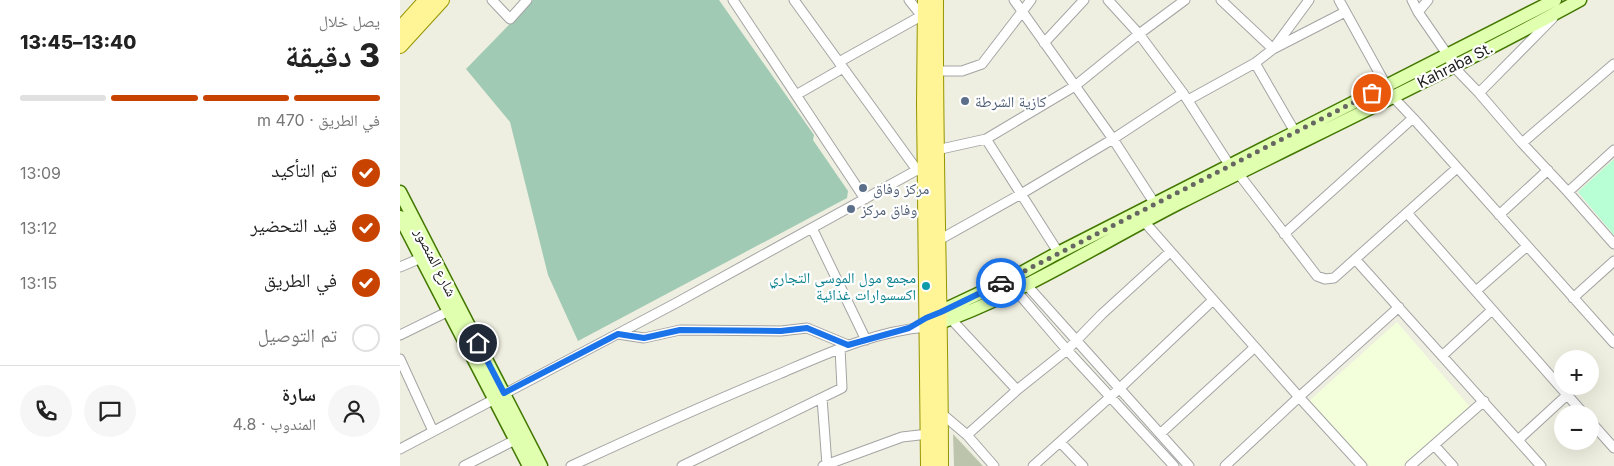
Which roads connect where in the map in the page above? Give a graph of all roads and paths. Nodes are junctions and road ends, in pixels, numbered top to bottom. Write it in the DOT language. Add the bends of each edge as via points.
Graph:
graph roads {
  1 [pos="426,0"];
  2 [pos="442,0"];
  3 [pos="492,0"];
  4 [pos="527,0"];
  5 [pos="794,0"];
  6 [pos="909,0"];
  7 [pos="925,0"];
  8 [pos="936,0"];
  9 [pos="1014,0"];
  10 [pos="1031,0"];
  11 [pos="1084,0"];
  12 [pos="1108,0"];
  13 [pos="1185,0"];
  14 [pos="1222,0"];
  15 [pos="1309,0"];
  16 [pos="1339,0"];
  17 [pos="1412,0"];
  18 [pos="1428,0"];
  19 [pos="1580,0"];
  20 [pos="735,1"];
  21 [pos="1557,6"];
  22 [pos="1022,12"];
  23 [pos="1345,12"];
  24 [pos="1418,12"];
  25 [pos="923,18"];
  26 [pos="400,28"];
  27 [pos="1139,34"];
  28 [pos="1044,43"];
  29 [pos="400,46"];
  30 [pos="1273,49"];
  31 [pos="1448,54"];
  32 [pos="1254,63"];
  33 [pos="1614,64"];
  34 [pos="841,65"];
  35 [pos="1453,66"];
  36 [pos="936,71"];
  37 [pos="1075,86"];
  38 [pos="1390,90"];
  39 [pos="1480,92"];
  40 [pos="796,95"];
  41 [pos="1186,96"];
  42 [pos="1413,118"];
  43 [pos="1295,132"];
  44 [pos="1113,138"];
  45 [pos="986,140"];
  46 [pos="1522,143"];
  47 [pos="1614,150"];
  48 [pos="930,151"];
  49 [pos="1457,168"];
  50 [pos="1234,169"];
  51 [pos="1548,170"];
  52 [pos="926,173"];
  53 [pos="400,192"];
  54 [pos="1568,192"];
  55 [pos="1021,194"];
  56 [pos="865,199"];
  57 [pos="1155,204"];
  58 [pos="1406,213"];
  59 [pos="1499,215"];
  60 [pos="400,217"];
  61 [pos="1141,217"];
  62 [pos="812,228"];
  63 [pos="1284,234"];
  64 [pos="939,240"];
  65 [pos="1614,244"];
  66 [pos="1527,246"];
  67 [pos="1058,252"];
  68 [pos="1170,252"];
  69 [pos="421,258"];
  70 [pos="1355,260"];
  71 [pos="1614,260"];
  72 [pos="400,267"];
  73 [pos="1017,282"];
  74 [pos="1476,291"];
  75 [pos="1573,298"];
  76 [pos="1212,300"];
  77 [pos="1399,308"];
  78 [pos="1492,310"];
  79 [pos="449,311"];
  80 [pos="944,318"];
  81 [pos="926,322"];
  82 [pos="400,334"];
  83 [pos="618,334"];
  84 [pos="866,340"];
  85 [pos="1077,341"];
  86 [pos="1614,343"];
  87 [pos="844,347"];
  88 [pos="1254,348"];
  89 [pos="1067,350"];
  90 [pos="1442,356"];
  91 [pos="400,359"];
  92 [pos="1554,380"];
  93 [pos="1120,389"];
  94 [pos="1017,390"];
  95 [pos="1567,395"];
  96 [pos="499,396"];
  97 [pos="1111,397"];
  98 [pos="1298,397"];
  99 [pos="822,398"];
  100 [pos="1484,401"];
  101 [pos="1576,405"];
  102 [pos="941,413"];
  103 [pos="1599,430"];
  104 [pos="433,431"];
  105 [pos="928,434"];
  106 [pos="1160,434"];
  107 [pos="967,436"];
  108 [pos="515,440"];
  109 [pos="1518,440"];
  110 [pos="1060,442"];
  111 [pos="1612,443"];
  112 [pos="1434,445"];
  113 [pos="400,448"];
  114 [pos="825,465"];
  115 [pos="464,466"];
  116 [pos="529,466"];
  117 [pos="542,466"];
  118 [pos="571,466"];
  119 [pos="682,466"];
  120 [pos="928,466"];
  121 [pos="941,466"];
  122 [pos="994,466"];
  123 [pos="1033,466"];
  124 [pos="1083,466"];
  125 [pos="1174,466"];
  126 [pos="1189,466"];
  127 [pos="1226,466"];
  128 [pos="1362,466"];
  129 [pos="1410,466"];
  130 [pos="1453,466"];
  131 [pos="1541,466"];
  1 -- 26 [label="main road"];
  2 -- 29 [label="main road"];
  3 -- 4 [label="street" via="510,19"];
  5 -- 34 [label="street"];
  6 -- 25 [label="street"];
  7 -- 25 [label="main road"];
  8 -- 36 [label="main road"];
  9 -- 22 [label="street"];
  10 -- 22 [label="street"];
  11 -- 28 [label="street"];
  12 -- 27 [label="street"];
  13 -- 27 [label="street"];
  14 -- 30 [label="street"];
  15 -- 30 [label="street"];
  16 -- 23 [label="street"];
  17 -- 24 [label="street"];
  18 -- 24 [label="street"];
  19 -- 21 [label="main road, Kahraba St."];
  20 -- 40 [label="street"];
  21 -- 31 [label="main road, Kahraba St." via="1528,15"];
  21 -- 35 [label="main road, Kahraba St."];
  21 -- 39 [label="street"];
  22 -- 28 [label="street"];
  22 -- 36 [label="street" via="982,64 962,71"];
  23 -- 30 [label="street"];
  23 -- 38 [label="street"];
  24 -- 31 [label="street"];
  25 -- 34 [label="street"];
  25 -- 48 [label="main road"];
  27 -- 37 [label="street"];
  27 -- 41 [label="street"];
  28 -- 37 [label="street"];
  30 -- 32 [label="street"];
  31 -- 35 [label="street"];
  31 -- 38 [label="main road, Kahraba St."];
  32 -- 41 [label="street"];
  32 -- 43 [label="street"];
  33 -- 46 [label="street"];
  34 -- 40 [label="street"];
  34 -- 52 [label="street"];
  35 -- 38 [label="main road, Kahraba St."];
  35 -- 39 [label="street"];
  36 -- 48 [label="main road"];
  37 -- 44 [label="street"];
  37 -- 45 [label="street"];
  38 -- 42 [label="street"];
  38 -- 43 [label="main road, Kahraba St."];
  38 -- 50 [label="main road, Kahraba St."];
  39 -- 46 [label="street"];
  40 -- 56 [label="street"];
  41 -- 44 [label="street"];
  41 -- 50 [label="street"];
  42 -- 49 [label="street"];
  42 -- 63 [label="street"];
  43 -- 50 [label="main road, Kahraba St."];
  44 -- 55 [label="street"];
  44 -- 57 [label="street"];
  45 -- 48 [label="street"];
  45 -- 55 [label="street"];
  46 -- 51 [label="street"];
  47 -- 54 [label="street"];
  48 -- 52 [label="main road"];
  49 -- 58 [label="street"];
  49 -- 59 [label="street"];
  50 -- 57 [label="main road, Kahraba St."];
  50 -- 61 [label="main road, Kahraba St."];
  50 -- 63 [label="street"];
  51 -- 54 [label="street"];
  51 -- 59 [label="street"];
  52 -- 56 [label="street"];
  52 -- 64 [label="main road"];
  52 -- 81 [label="main road"];
  53 -- 96 [label="main road, شارع المنصور"];
  54 -- 65 [label="street"];
  55 -- 64 [label="street"];
  55 -- 67 [label="street"];
  56 -- 62 [label="street"];
  57 -- 61 [label="main road, Kahraba St."];
  58 -- 70 [label="street"];
  58 -- 74 [label="street"];
  59 -- 66 [label="street"];
  60 -- 69 [label="main road, شارع المنصور"];
  61 -- 67 [label="main road, Kahraba St."];
  61 -- 68 [label="street"];
  61 -- 73 [label="main road, Kahraba St."];
  62 -- 83 [label="street"];
  62 -- 84 [label="street"];
  63 -- 70 [label="street" via="1316,276 1334,278"];
  64 -- 80 [label="main road"];
  66 -- 74 [label="street"];
  66 -- 75 [label="street"];
  67 -- 73 [label="main road, Kahraba St."];
  68 -- 76 [label="street"];
  68 -- 85 [label="street"];
  69 -- 72 [label="street"];
  69 -- 79 [label="main road, شارع المنصور"];
  70 -- 77 [label="street"];
  71 -- 75 [label="street"];
  73 -- 80 [label="main road, Kahraba St."];
  73 -- 85 [label="street"];
  73 -- 89 [label="street"];
  74 -- 78 [label="street"];
  75 -- 86 [label="street"];
  76 -- 88 [label="street"];
  76 -- 93 [label="street"];
  77 -- 90 [label="street"];
  77 -- 98 [label="street"];
  78 -- 90 [label="street"];
  78 -- 92 [label="street"];
  79 -- 82 [label="street"];
  79 -- 96 [label="main road, شارع المنصور"];
  80 -- 81 [label="main road, Kahraba St."];
  80 -- 94 [label="street"];
  80 -- 102 [label="main road"];
  81 -- 84 [label="street"];
  81 -- 105 [label="main road"];
  83 -- 87 [label="street" via="644,338 680,330 781,331 807,328"];
  83 -- 96 [label="street"];
  84 -- 87 [label="street"];
  85 -- 89 [label="street"];
  85 -- 93 [label="street"];
  87 -- 99 [label="street" via="842,388"];
  87 -- 118 [label="street" via="686,412"];
  88 -- 98 [label="street"];
  88 -- 106 [label="street"];
  89 -- 94 [label="street"];
  89 -- 97 [label="street"];
  90 -- 100 [label="street"];
  91 -- 104 [label="street"];
  93 -- 97 [label="street"];
  93 -- 106 [label="street"];
  94 -- 107 [label="street"];
  95 -- 101 [label="street"];
  95 -- 109 [label="street"];
  96 -- 104 [label="street"];
  96 -- 108 [label="main road, شارع المنصور"];
  96 -- 117 [label="main road, شارع المنصور"];
  97 -- 110 [label="street"];
  97 -- 125 [label="street"];
  98 -- 127 [label="street"];
  98 -- 128 [label="street"];
  99 -- 114 [label="street"];
  99 -- 119 [label="street"];
  100 -- 109 [label="street"];
  100 -- 112 [label="street"];
  102 -- 107 [label="street"];
  102 -- 121 [label="main road"];
  103 -- 111 [label="street"];
  104 -- 113 [label="street"];
  105 -- 114 [label="street" via="902,437"];
  105 -- 120 [label="main road"];
  106 -- 126 [label="street"];
  107 -- 122 [label="street"];
  108 -- 115 [label="street"];
  108 -- 116 [label="main road, شارع المنصور"];
  109 -- 131 [label="street"];
  110 -- 123 [label="street"];
  110 -- 124 [label="street"];
  112 -- 129 [label="street"];
  112 -- 130 [label="street"];
}
